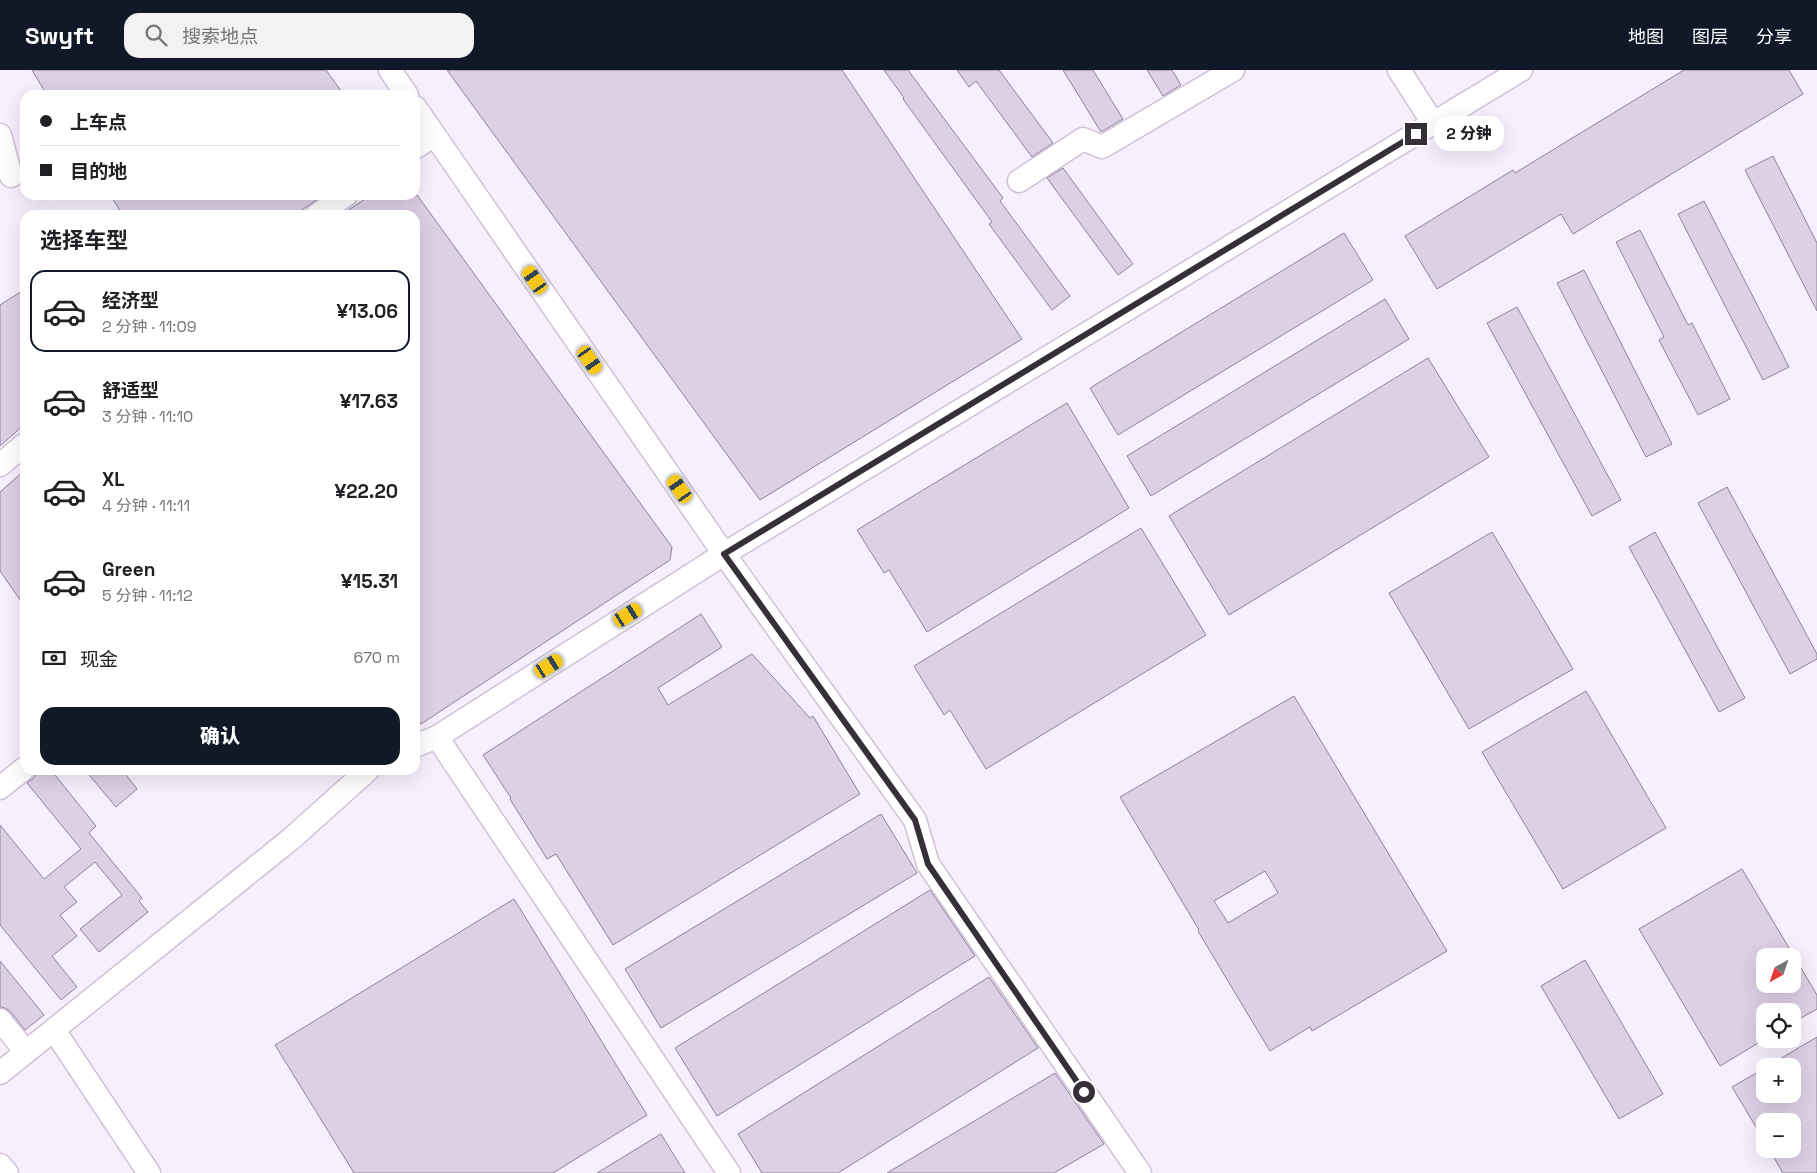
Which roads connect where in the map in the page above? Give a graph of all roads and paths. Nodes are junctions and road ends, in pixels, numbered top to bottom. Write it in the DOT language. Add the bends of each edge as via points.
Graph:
graph roads {
  1 [pos="390,70"];
  2 [pos="1233,70"];
  3 [pos="1399,70"];
  4 [pos="1521,70"];
  5 [pos="404,90"];
  6 [pos="420,114"];
  7 [pos="1433,123"];
  8 [pos="0,135"];
  9 [pos="434,135"];
  10 [pos="420,145"];
  11 [pos="12,176"];
  12 [pos="1018,181"];
  13 [pos="339,200"];
  14 [pos="324,210"];
  15 [pos="20,448"];
  16 [pos="0,466"];
  17 [pos="724,554"];
  18 [pos="437,737"];
  19 [pos="420,744"];
  20 [pos="20,772"];
  21 [pos="362,775"];
  22 [pos="0,788"];
  23 [pos="0,1020"];
  24 [pos="54,1030"];
  25 [pos="26,1052"];
  26 [pos="0,1072"];
  27 [pos="0,1165"];
  28 [pos="7,1173"];
  29 [pos="149,1173"];
  30 [pos="729,1173"];
  31 [pos="1140,1173"];
  1 -- 5 [label="street"];
  2 -- 12 [label="street" via="1102,147 1083,139"];
  3 -- 7 [label="street"];
  4 -- 7 [label="street"];
  6 -- 9 [label="street"];
  7 -- 17 [label="street"];
  8 -- 11 [label="street"];
  9 -- 10 [label="street"];
  9 -- 17 [label="street"];
  13 -- 14 [label="street"];
  15 -- 16 [label="street"];
  17 -- 18 [label="street"];
  17 -- 31 [label="street" via="915,820 928,864"];
  18 -- 19 [label="street"];
  18 -- 30 [label="street"];
  20 -- 22 [label="street"];
  21 -- 24 [label="street" via="291,839"];
  23 -- 25 [label="street"];
  24 -- 25 [label="street"];
  24 -- 29 [label="street"];
  25 -- 26 [label="street"];
  27 -- 28 [label="street"];
}
